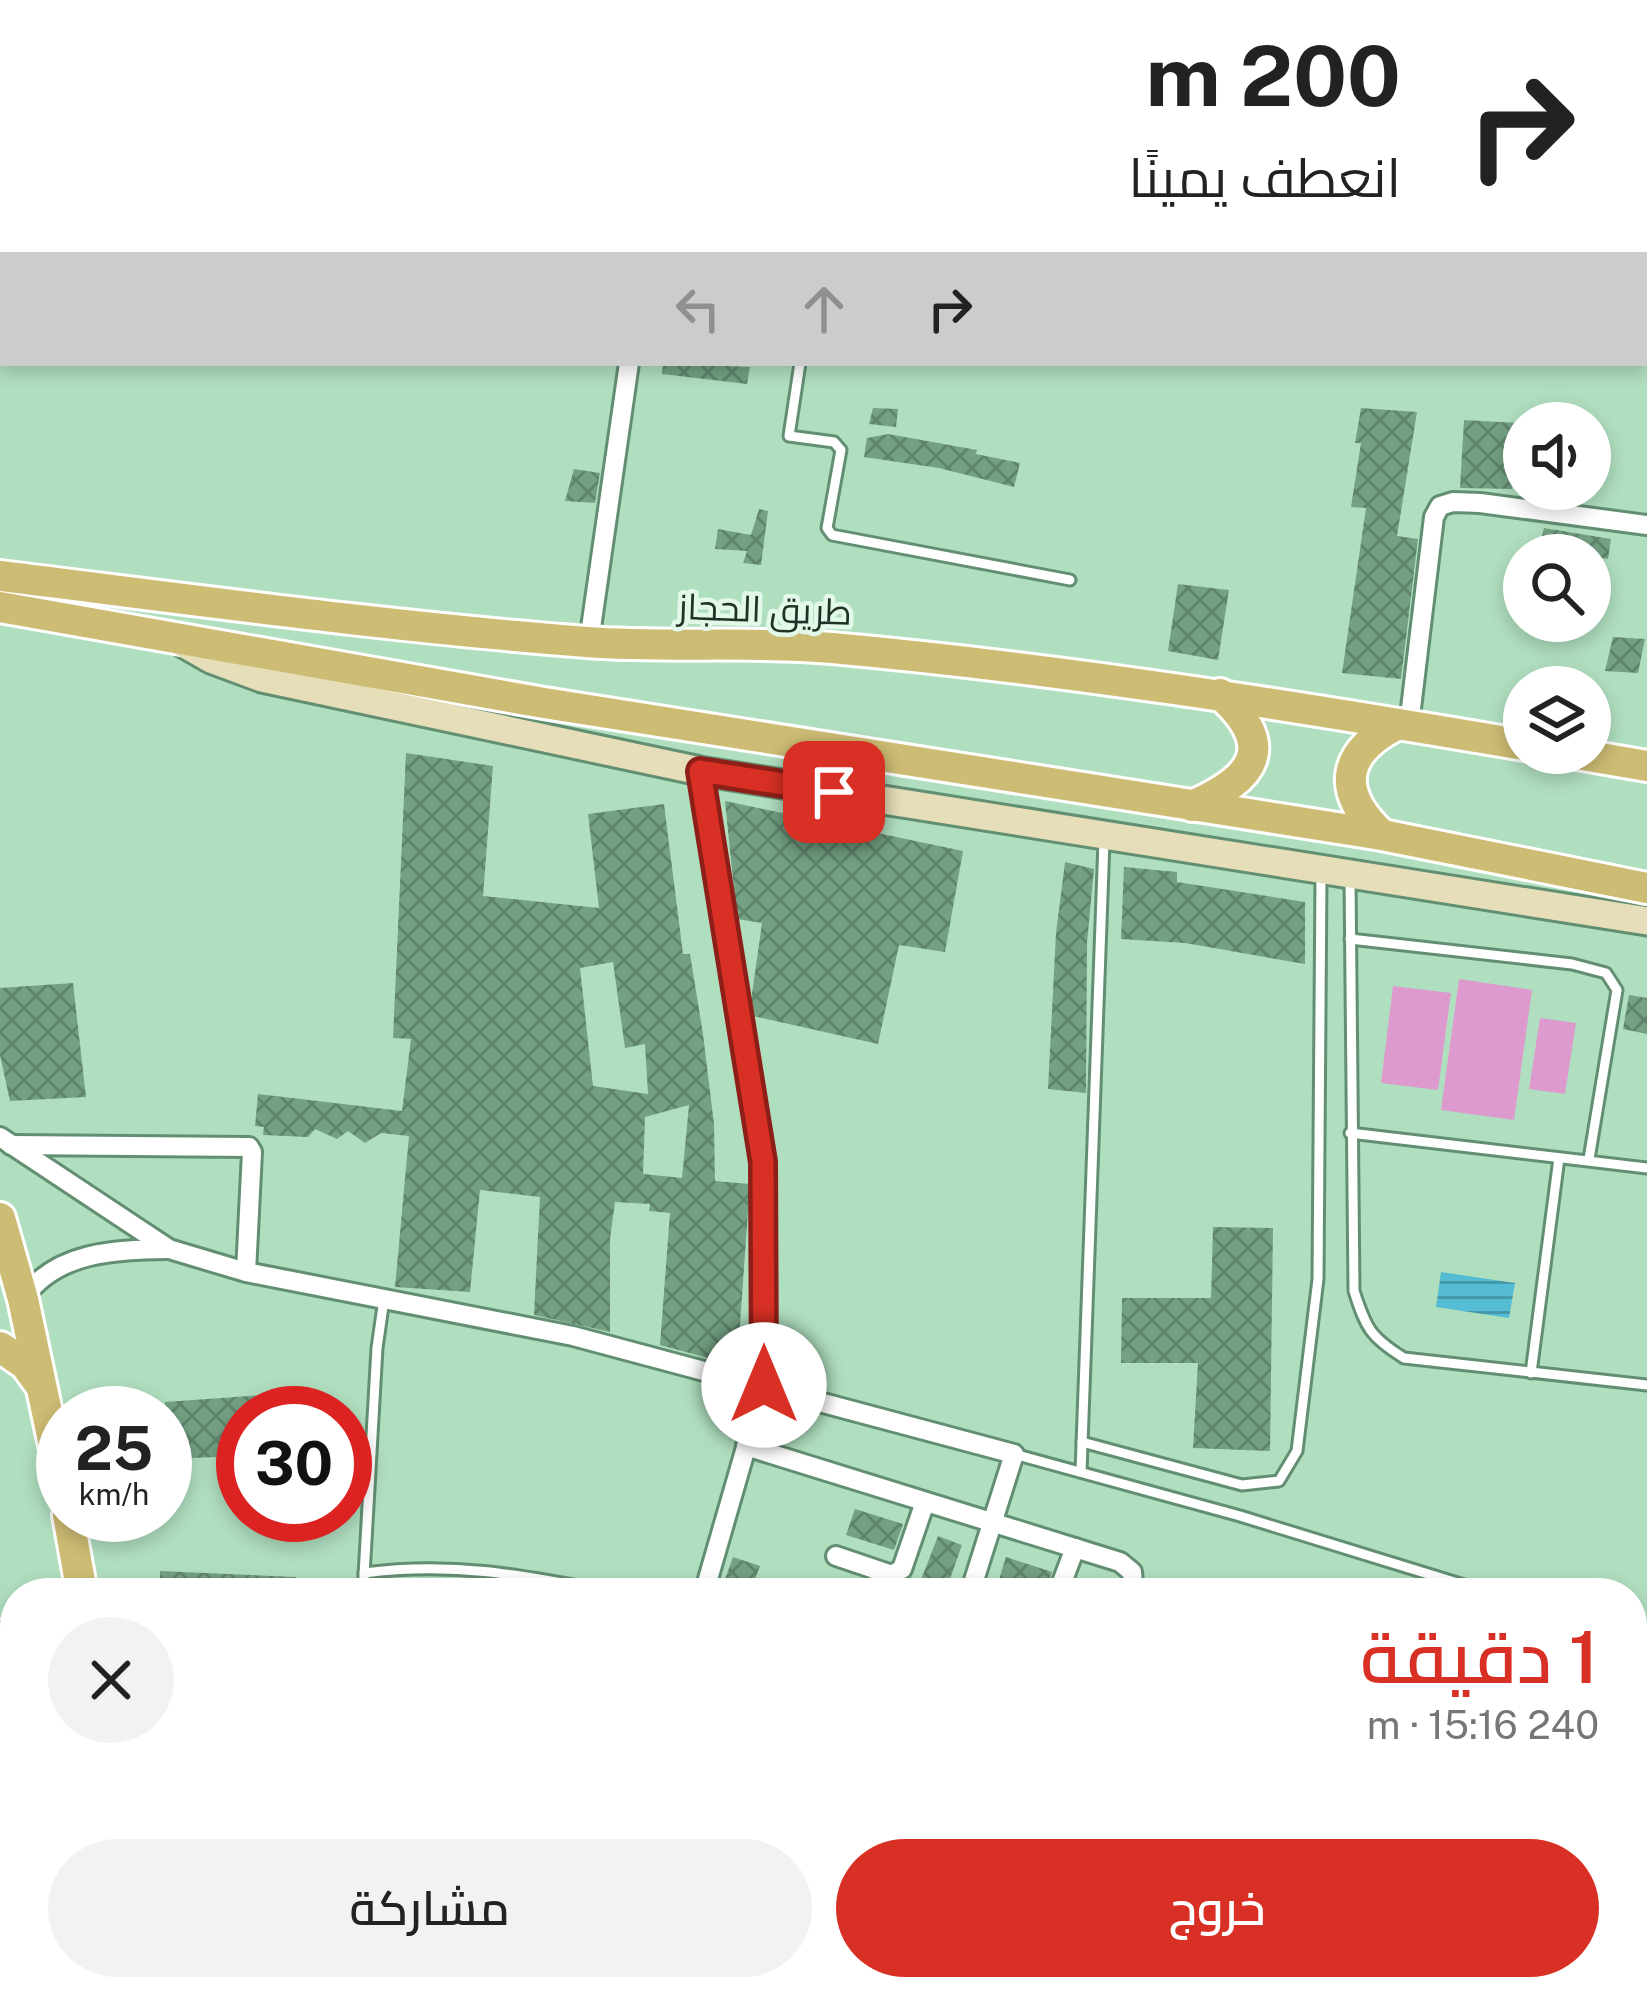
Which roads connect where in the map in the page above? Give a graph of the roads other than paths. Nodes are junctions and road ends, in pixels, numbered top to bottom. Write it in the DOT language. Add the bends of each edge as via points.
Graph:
graph roads {
  1 [pos="629,366"];
  2 [pos="800,366"];
  3 [pos="1647,526"];
  4 [pos="0,576"];
  5 [pos="1070,580"];
  6 [pos="0,607"];
  7 [pos="174,638"];
  8 [pos="589,642"];
  9 [pos="1220,694"];
  10 [pos="1403,724"];
  11 [pos="1503,741"];
  12 [pos="1611,760"];
  13 [pos="1647,766"];
  14 [pos="700,771"];
  15 [pos="1192,806"];
  16 [pos="1104,835"];
  17 [pos="1382,835"];
  18 [pos="1321,870"];
  19 [pos="1350,874"];
  20 [pos="1647,888"];
  21 [pos="1647,921"];
  22 [pos="1350,938"];
  23 [pos="1350,1133"];
  24 [pos="6,1141"];
  25 [pos="1559,1158"];
  26 [pos="1589,1159"];
  27 [pos="1647,1168"];
  28 [pos="0,1218"];
  29 [pos="170,1249"];
  30 [pos="246,1272"];
  31 [pos="384,1297"];
  32 [pos="23,1299"];
  33 [pos="0,1347"];
  34 [pos="1531,1373"];
  35 [pos="764,1385"];
  36 [pos="1647,1385"];
  37 [pos="42,1386"];
  38 [pos="1082,1442"];
  39 [pos="746,1446"];
  40 [pos="1014,1454"];
  41 [pos="1081,1472"];
  42 [pos="925,1502"];
  43 [pos="992,1522"];
  44 [pos="73,1542"];
  45 [pos="1075,1548"];
  46 [pos="836,1556"];
  47 [pos="364,1573"];
  48 [pos="79,1578"];
  49 [pos="364,1578"];
  50 [pos="535,1578"];
  51 [pos="708,1578"];
  52 [pos="886,1578"];
  53 [pos="901,1578"];
  54 [pos="979,1578"];
  55 [pos="1064,1578"];
  56 [pos="1134,1578"];
  57 [pos="1441,1578"];
  1 -- 8 [label="street"];
  2 -- 5 [label="lane" via="789,436 841,450 832,536"];
  3 -- 10 [label="street" via="1480,503 1440,506"];
  4 -- 8 [label="main road, طريق الحجاز"];
  6 -- 7 [label="main road"];
  7 -- 14 [label="main road" via="262,678"];
  7 -- 15 [label="main road"];
  8 -- 9 [label="main road, طريق الحجاز" via="825,648"];
  9 -- 10 [label="main road, طريق الحجاز"];
  9 -- 15 [label="main road" via="1251,727 1255,746 1245,773"];
  10 -- 11 [label="main road, طريق الحجاز"];
  10 -- 17 [label="main road" via="1368,739 1353,761 1353,797"];
  12 -- 13 [label="main road"];
  14 -- 16 [label="main road"];
  14 -- 35 [label="street" via="763,1162"];
  15 -- 17 [label="main road"];
  16 -- 18 [label="main road"];
  16 -- 38 [label="lane"];
  17 -- 20 [label="main road"];
  18 -- 19 [label="main road"];
  18 -- 38 [label="lane" via="1318,1279 1297,1450 1279,1481 1242,1485"];
  19 -- 21 [label="main road"];
  19 -- 22 [label="lane"];
  22 -- 23 [label="lane"];
  22 -- 26 [label="lane" via="1606,973 1617,990"];
  23 -- 25 [label="lane"];
  23 -- 34 [label="lane" via="1354,1291 1377,1342 1404,1358"];
  24 -- 29 [label="street"];
  24 -- 30 [label="street" via="249,1147"];
  25 -- 26 [label="lane"];
  25 -- 34 [label="lane"];
  26 -- 27 [label="lane"];
  28 -- 32 [label="main road"];
  29 -- 30 [label="street"];
  29 -- 32 [label="street" via="69,1260"];
  30 -- 31 [label="street"];
  31 -- 35 [label="street"];
  31 -- 47 [label="lane"];
  32 -- 37 [label="main road"];
  33 -- 37 [label="main road"];
  34 -- 36 [label="lane"];
  35 -- 39 [label="street"];
  35 -- 40 [label="street"];
  38 -- 41 [label="lane"];
  39 -- 42 [label="street"];
  39 -- 51 [label="street"];
  40 -- 41 [label="lane"];
  40 -- 43 [label="street"];
  41 -- 57 [label="lane"];
  42 -- 43 [label="street"];
  42 -- 53 [label="street"];
  43 -- 45 [label="street"];
  43 -- 54 [label="street"];
  44 -- 48 [label="main road"];
  45 -- 55 [label="street"];
  45 -- 56 [label="street" via="1126,1567"];
  46 -- 52 [label="street"];
  47 -- 49 [label="lane"];
  47 -- 50 [label="lane" via="442,1566"];
}
